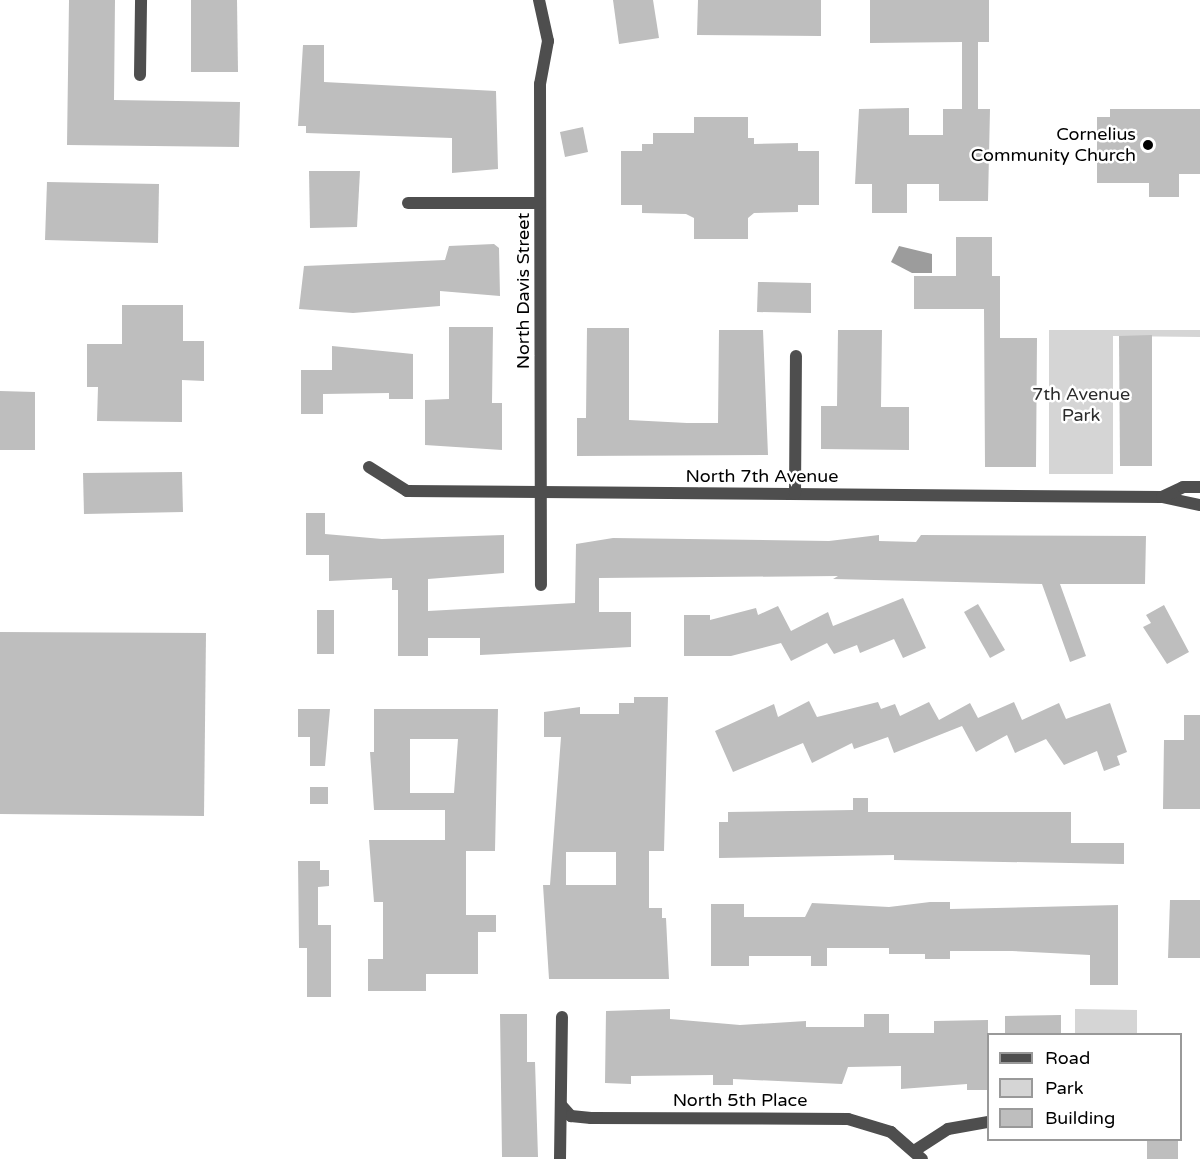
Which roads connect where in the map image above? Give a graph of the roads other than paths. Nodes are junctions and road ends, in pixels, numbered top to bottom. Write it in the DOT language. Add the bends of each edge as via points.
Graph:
graph roads {
  1 [pos="141,0"];
  2 [pos="539,0"];
  3 [pos="140,75"];
  4 [pos="408,203"];
  5 [pos="540,203"];
  6 [pos="796,356"];
  7 [pos="369,467"];
  8 [pos="1200,487"];
  9 [pos="541,494"];
  10 [pos="795,494"];
  11 [pos="1162,497"];
  12 [pos="1200,505"];
  13 [pos="541,585"];
  14 [pos="562,1017"];
  15 [pos="561,1105"];
  16 [pos="987,1122"];
  17 [pos="918,1155"];
  18 [pos="561,1159"];
  1 -- 3 [label="street"];
  2 -- 5 [label="street, North Davis Street" via="548,41 540,84"];
  4 -- 5 [label="street"];
  5 -- 9 [label="street, North Davis Street"];
  6 -- 10 [label="street"];
  7 -- 9 [label="street, North 7th Avenue" via="407,491"];
  8 -- 11 [label="street, North 7th Avenue" via="1183,487"];
  9 -- 10 [label="street, North 7th Avenue"];
  9 -- 13 [label="street, North Davis Street"];
  10 -- 11 [label="street, North 7th Avenue"];
  11 -- 12 [label="street, North 7th Avenue"];
  14 -- 15 [label="street"];
  15 -- 17 [label="street, North 5th Place" via="571,1116 591,1118 848,1119 891,1132"];
  15 -- 18 [label="street"];
  16 -- 17 [label="street" via="948,1129"];
}
